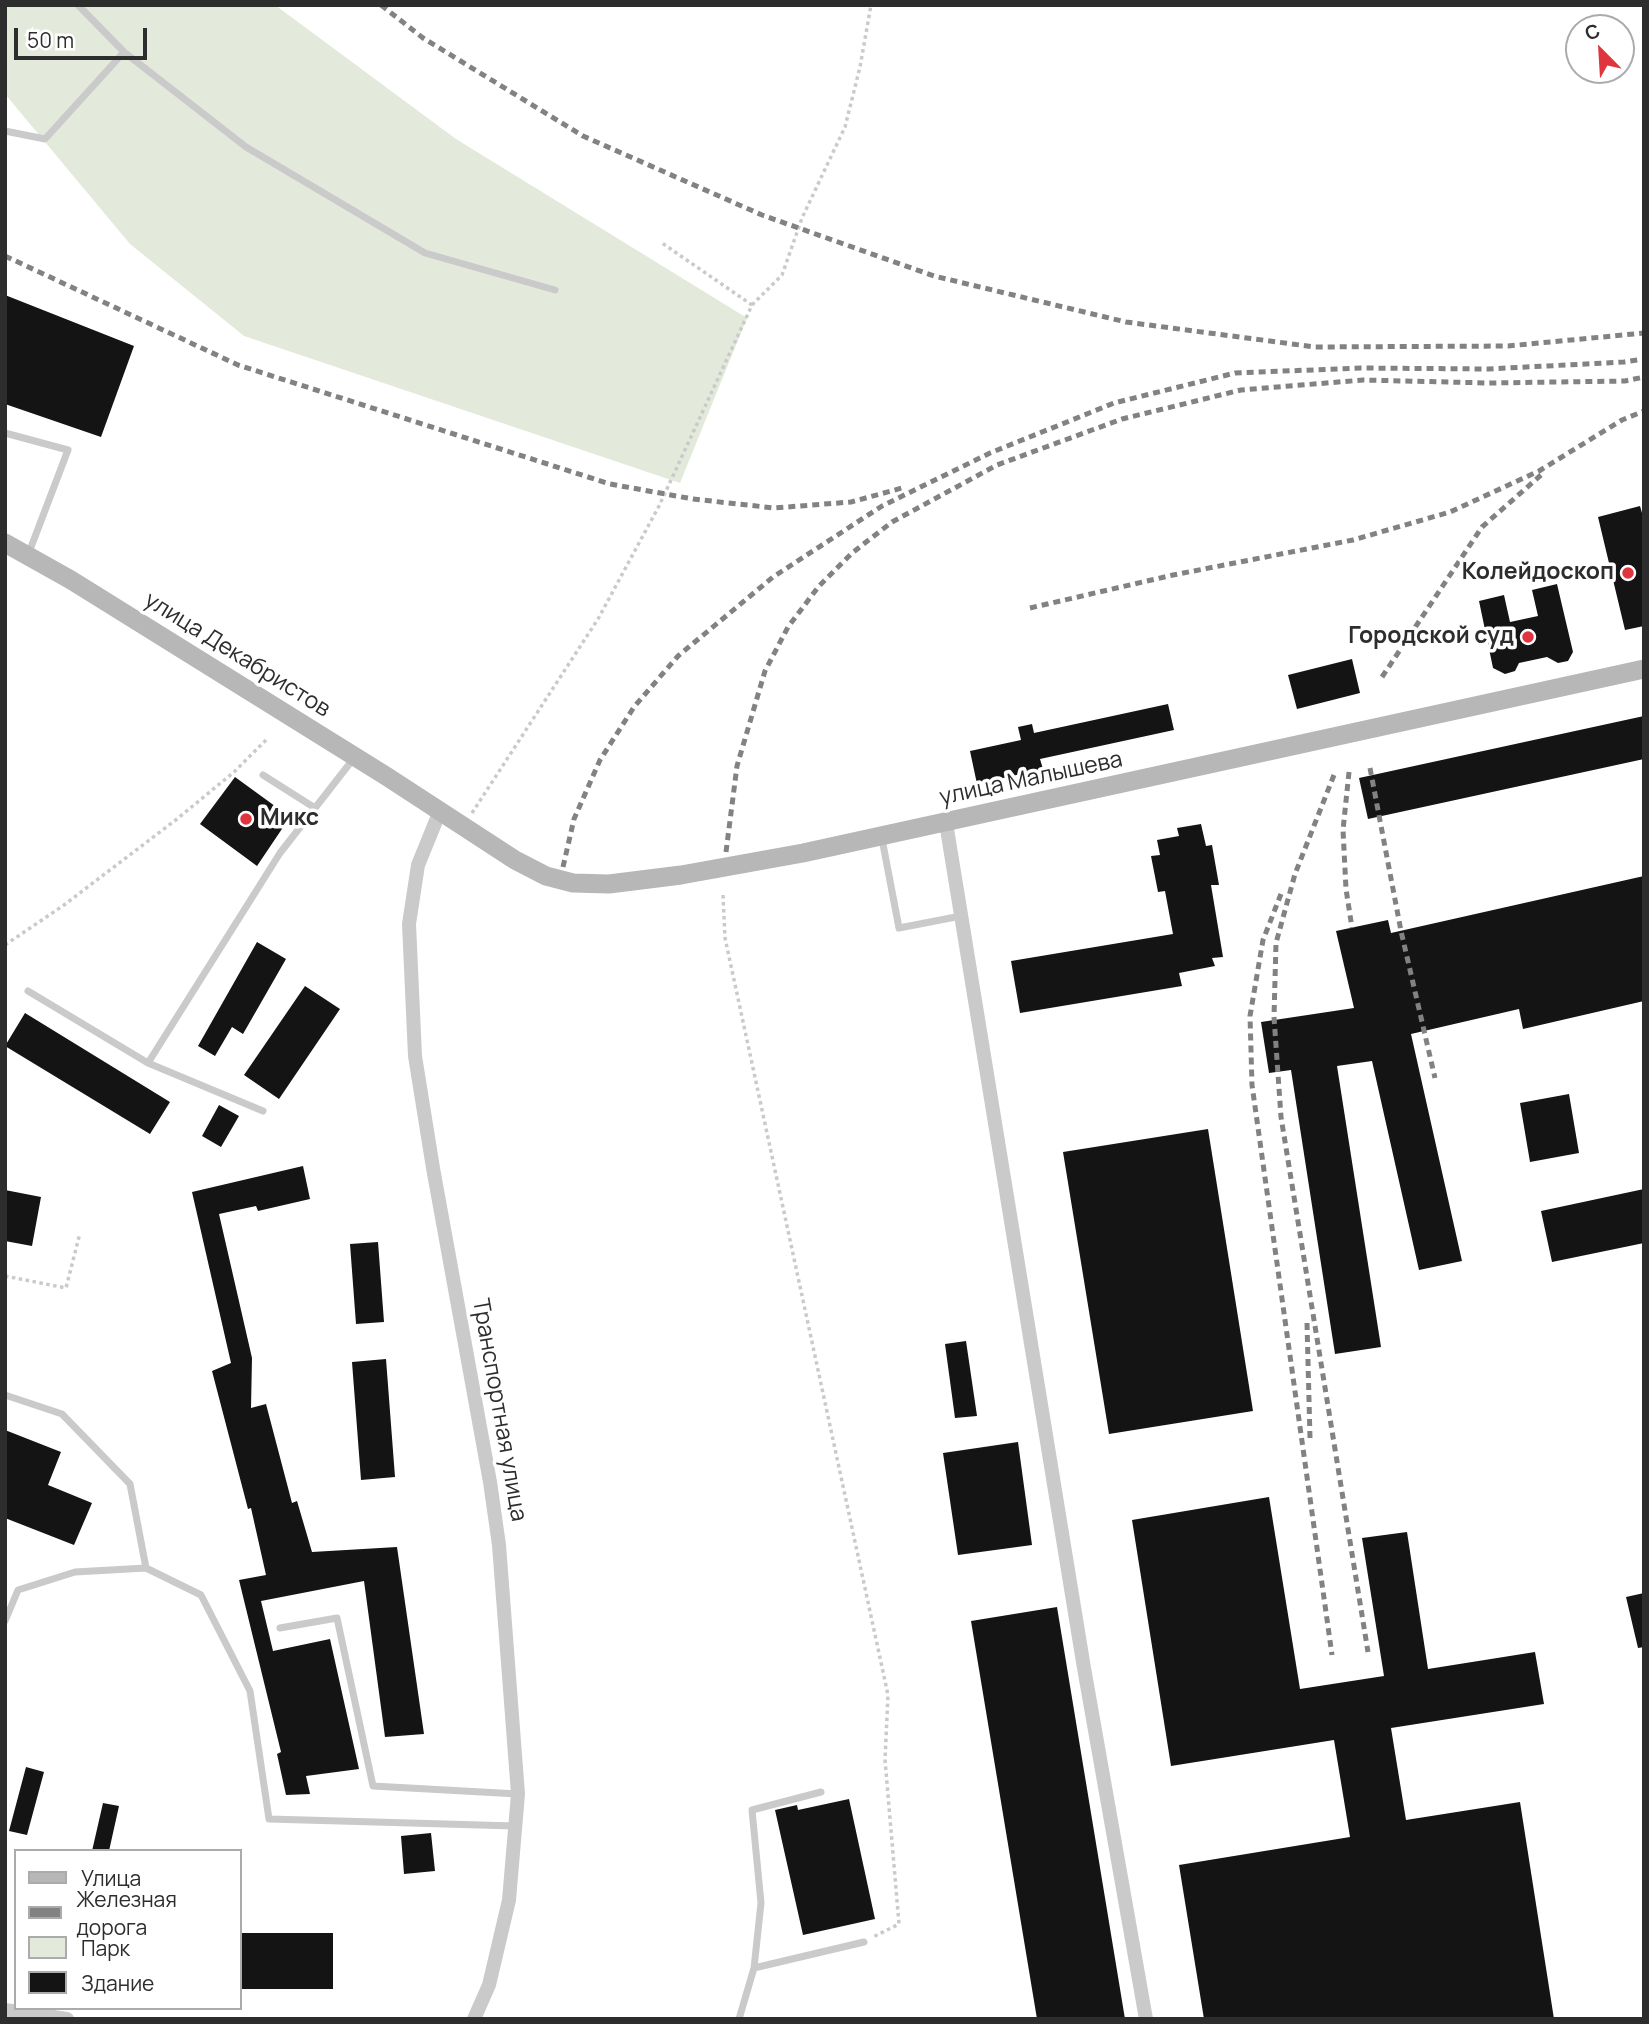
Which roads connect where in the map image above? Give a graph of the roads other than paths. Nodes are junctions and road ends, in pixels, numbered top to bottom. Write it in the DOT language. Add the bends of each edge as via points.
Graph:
graph roads {
  1 [pos="78,5"];
  2 [pos="124,51"];
  3 [pos="5,131"];
  4 [pos="555,290"];
  5 [pos="5,433"];
  6 [pos="5,544"];
  7 [pos="27,556"];
  8 [pos="1644,669"];
  9 [pos="355,757"];
  10 [pos="263,775"];
  11 [pos="315,808"];
  12 [pos="440,811"];
  13 [pos="946,822"];
  14 [pos="881,836"];
  15 [pos="961,916"];
  16 [pos="27,991"];
  17 [pos="148,1063"];
  18 [pos="263,1111"];
  19 [pos="5,1395"];
  20 [pos="146,1568"];
  21 [pos="5,1621"];
  22 [pos="280,1628"];
  23 [pos="821,1792"];
  24 [pos="518,1794"];
  25 [pos="516,1826"];
  26 [pos="864,1942"];
  27 [pos="754,1968"];
  28 [pos="5,2010"];
  29 [pos="67,2019"];
  30 [pos="474,2019"];
  31 [pos="739,2019"];
  32 [pos="1146,2019"];
  1 -- 2 [label="lane"];
  2 -- 3 [label="lane" via="44,139"];
  2 -- 4 [label="lane" via="246,147 425,253"];
  5 -- 7 [label="lane" via="68,450"];
  6 -- 7 [label="main road, улица Декабристов"];
  7 -- 9 [label="main road, улица Декабристов"];
  8 -- 13 [label="main road, улица Малышева"];
  9 -- 11 [label="lane"];
  9 -- 12 [label="main road, улица Декабристов"];
  10 -- 11 [label="lane"];
  11 -- 17 [label="lane" via="280,853"];
  12 -- 14 [label="main road, улица Малышева" via="515,860 573,883 609,884 709,870"];
  12 -- 24 [label="street, Транспортная улица" via="418,865 409,924 415,1056 499,1545"];
  13 -- 14 [label="main road, улица Малышева"];
  13 -- 15 [label="street"];
  14 -- 15 [label="lane" via="899,928"];
  15 -- 32 [label="street"];
  16 -- 17 [label="lane"];
  17 -- 18 [label="lane"];
  19 -- 20 [label="lane" via="62,1414 130,1484"];
  20 -- 21 [label="lane" via="75,1572 18,1590"];
  20 -- 25 [label="lane" via="201,1595 250,1691 269,1819"];
  22 -- 24 [label="lane" via="337,1618 373,1786"];
  23 -- 27 [label="lane" via="752,1810 761,1903"];
  24 -- 25 [label="street, Транспортная улица"];
  25 -- 30 [label="street, Транспортная улица" via="509,1900 489,1985"];
  26 -- 27 [label="lane"];
  27 -- 31 [label="lane"];
  28 -- 29 [label="street"];
}
